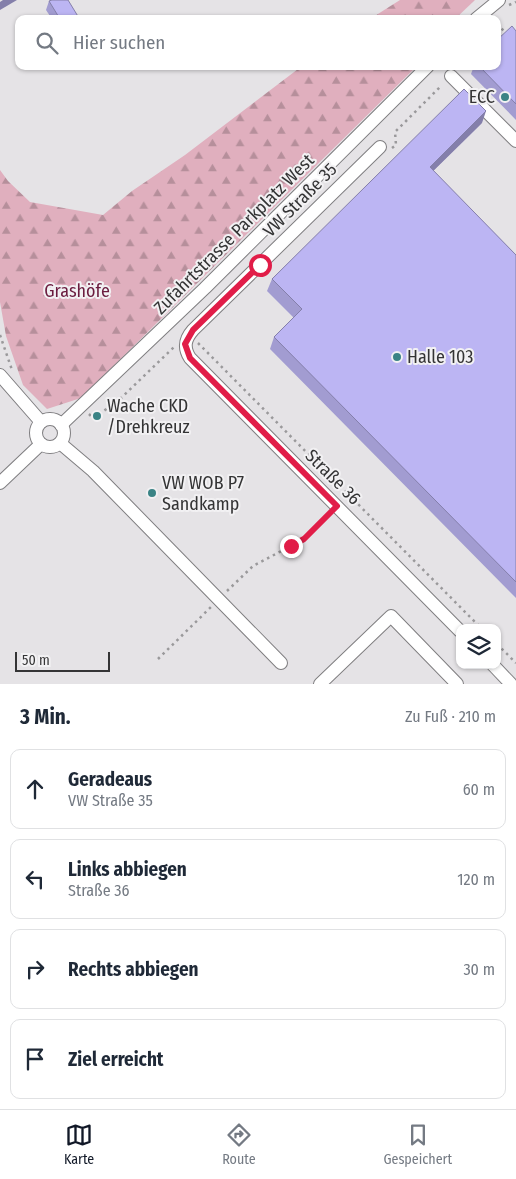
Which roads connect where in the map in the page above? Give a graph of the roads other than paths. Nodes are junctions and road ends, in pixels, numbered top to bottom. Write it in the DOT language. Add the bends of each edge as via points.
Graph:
graph roads {
  1 [pos="499,0"];
  2 [pos="481,15"];
  3 [pos="424,70"];
  4 [pos="451,76"];
  5 [pos="516,141"];
  6 [pos="380,147"];
  7 [pos="191,343"];
  8 [pos="0,375"];
  9 [pos="41,422"];
  10 [pos="61,425"];
  11 [pos="60,443"];
  12 [pos="41,444"];
  13 [pos="0,483"];
  14 [pos="456,627"];
  15 [pos="281,663"];
  16 [pos="497,669"];
  17 [pos="320,684"];
  18 [pos="456,684"];
  19 [pos="511,684"];
  1 -- 2 [label="street"];
  3 -- 10 [label="street, Zufahrtstrasse Parkplatz West" via="205,288"];
  4 -- 5 [label="street"];
  6 -- 7 [label="street, VW Straße 35" via="193,330"];
  7 -- 14 [label="street, Straße 36" via="190,358"];
  8 -- 9 [label="street"];
  9 -- 10 [label="street" via="54,420"];
  9 -- 12 [label="street" via="36,433"];
  10 -- 11 [label="street" via="64,436"];
  11 -- 12 [label="street" via="48,447"];
  11 -- 15 [label="street" via="93,471"];
  12 -- 13 [label="street"];
  16 -- 19 [label="street"];
  17 -- 18 [label="street" via="391,616"];
}
